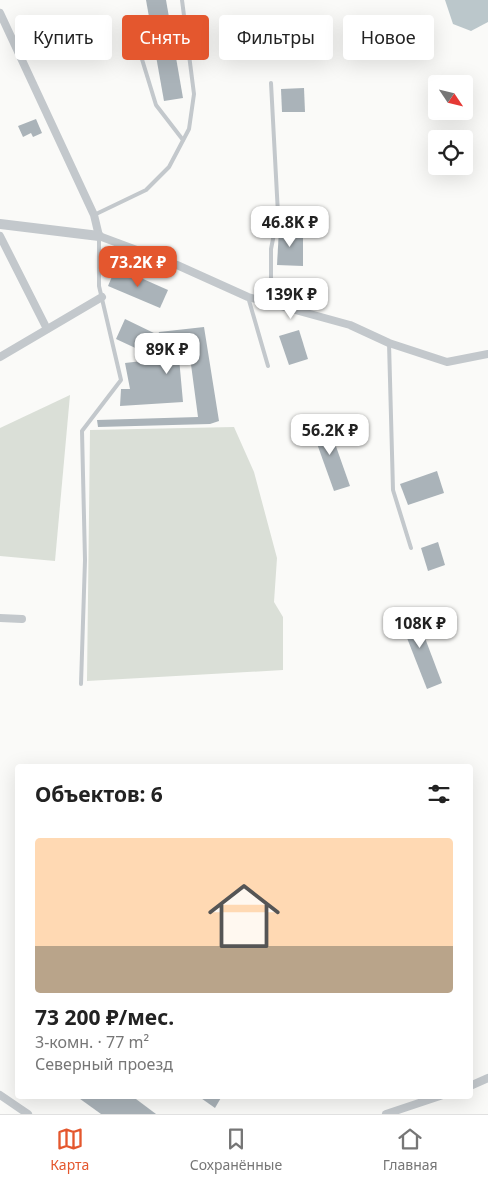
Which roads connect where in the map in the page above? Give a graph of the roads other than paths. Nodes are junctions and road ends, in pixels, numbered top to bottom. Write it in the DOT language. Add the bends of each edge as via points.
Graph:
graph roads {
  1 [pos="182,0"];
  2 [pos="0,13"];
  3 [pos="141,60"];
  4 [pos="271,83"];
  5 [pos="183,140"];
  6 [pos="94,215"];
  7 [pos="0,224"];
  8 [pos="0,236"];
  9 [pos="99,236"];
  10 [pos="102,297"];
  11 [pos="248,297"];
  12 [pos="271,304"];
  13 [pos="47,329"];
  14 [pos="389,343"];
  15 [pos="488,354"];
  16 [pos="0,357"];
  17 [pos="268,366"];
  18 [pos="411,548"];
  19 [pos="0,618"];
  20 [pos="22,619"];
  21 [pos="81,684"];
  22 [pos="488,1078"];
  23 [pos="473,1085"];
  24 [pos="0,1096"];
  25 [pos="431,1099"];
  26 [pos="28,1114"];
  27 [pos="386,1114"];
  1 -- 5 [label="lane" via="194,94 189,128"];
  2 -- 6 [label="street"];
  3 -- 5 [label="lane" via="156,105"];
  4 -- 12 [label="lane" via="278,214 271,249"];
  5 -- 6 [label="lane" via="169,167 146,190"];
  6 -- 9 [label="street"];
  7 -- 9 [label="street"];
  8 -- 13 [label="street"];
  9 -- 10 [label="lane"];
  9 -- 11 [label="street" via="177,265"];
  10 -- 13 [label="street"];
  10 -- 21 [label="lane" via="121,380 82,431 85,560"];
  11 -- 12 [label="street"];
  11 -- 17 [label="lane"];
  12 -- 14 [label="street" via="350,325"];
  13 -- 16 [label="street"];
  14 -- 15 [label="street" via="447,362"];
  14 -- 18 [label="lane" via="393,490"];
  19 -- 20 [label="street"];
  22 -- 23 [label="street"];
  24 -- 26 [label="street"];
  25 -- 27 [label="street"];
}
